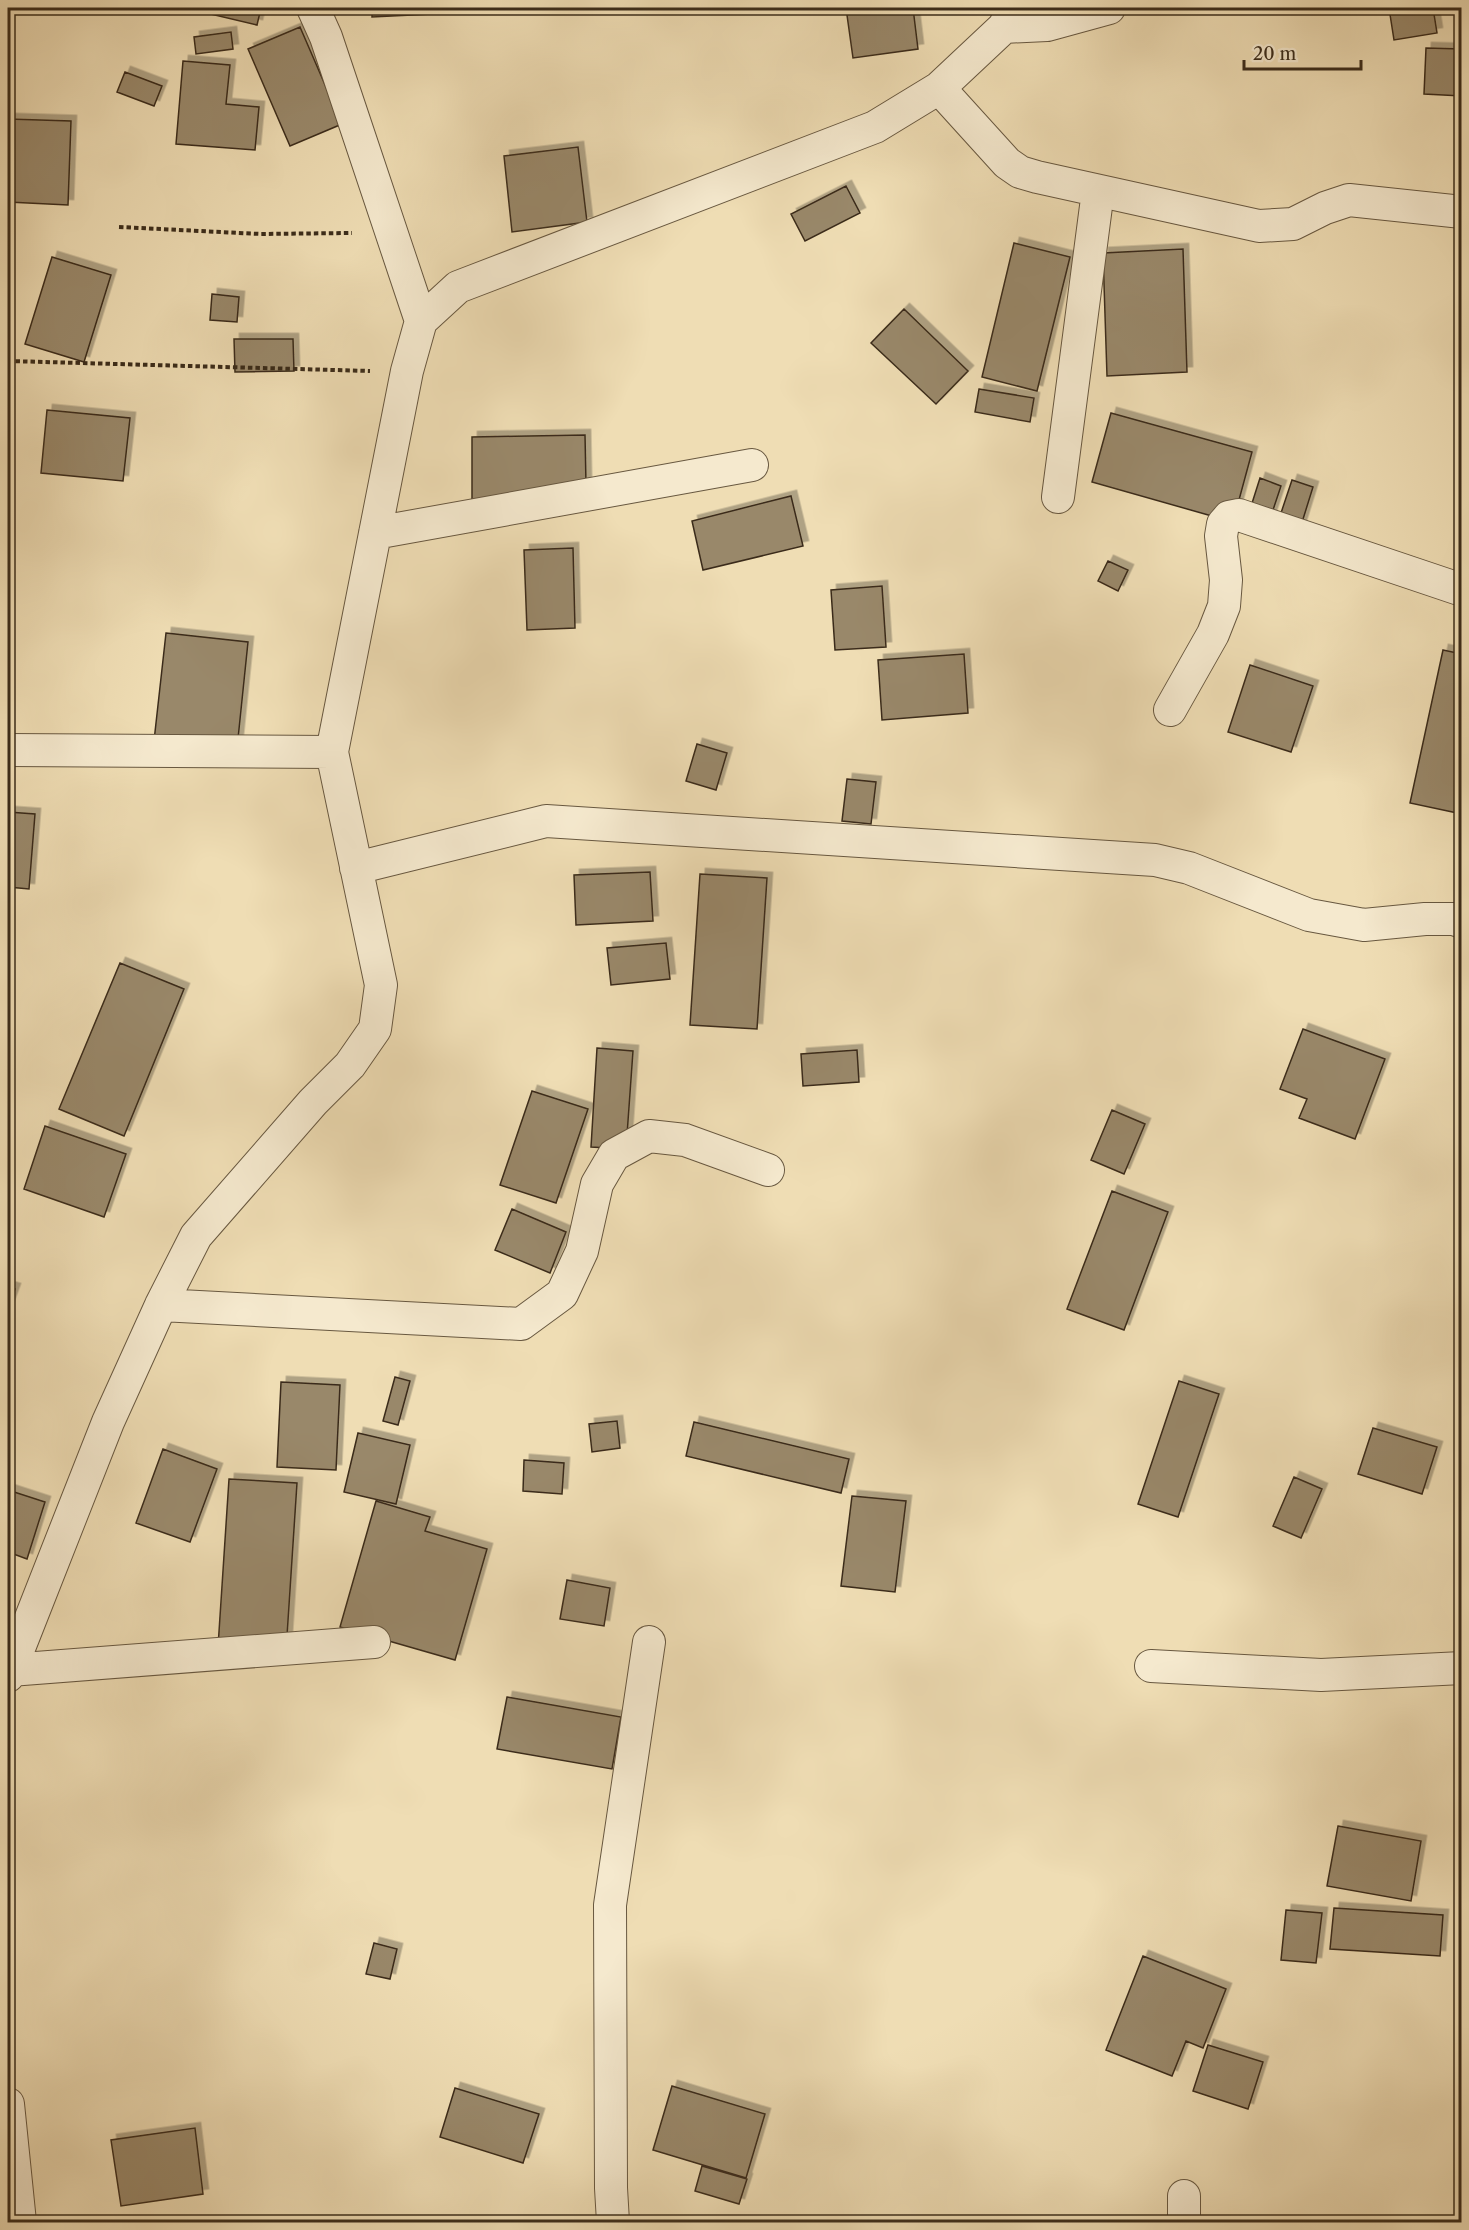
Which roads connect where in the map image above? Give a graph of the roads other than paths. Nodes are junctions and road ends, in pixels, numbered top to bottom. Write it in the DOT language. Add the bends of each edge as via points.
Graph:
graph roads {
  1 [pos="313,8"];
  2 [pos="1109,8"];
  3 [pos="1008,17"];
  4 [pos="939,88"];
  5 [pos="1098,190"];
  6 [pos="1461,212"];
  7 [pos="421,321"];
  8 [pos="752,465"];
  9 [pos="1058,497"];
  10 [pos="375,533"];
  11 [pos="1461,590"];
  12 [pos="1170,711"];
  13 [pos="8,750"];
  14 [pos="332,752"];
  15 [pos="356,868"];
  16 [pos="1461,922"];
  17 [pos="768,1170"];
  18 [pos="161,1305"];
  19 [pos="374,1642"];
  20 [pos="649,1642"];
  21 [pos="1151,1666"];
  22 [pos="1461,1668"];
  23 [pos="9,1673"];
  24 [pos="8,2104"];
  25 [pos="20,2223"];
  26 [pos="613,2223"];
  1 -- 7 [label="street"];
  2 -- 3 [label="street" via="1047,25"];
  3 -- 4 [label="street"];
  4 -- 5 [label="street" via="1007,163 1020,172"];
  4 -- 7 [label="street" via="875,127 458,287"];
  5 -- 6 [label="street" via="1259,226 1293,224 1349,200"];
  5 -- 9 [label="street"];
  7 -- 10 [label="street"];
  8 -- 10 [label="street"];
  10 -- 14 [label="street"];
  11 -- 12 [label="street" via="1239,515 1229,517 1221,536 1226,580 1224,606 1213,634"];
  13 -- 14 [label="street"];
  14 -- 15 [label="street"];
  15 -- 16 [label="street" via="546,821 1155,860 1189,868 1309,915 1364,926 1425,919"];
  15 -- 18 [label="street" via="381,985 375,1029 350,1065 305,1110 196,1236"];
  17 -- 18 [label="street" via="685,1140 649,1136 614,1155 597,1184 582,1251 562,1294 521,1324"];
  18 -- 23 [label="street" via="108,1422"];
  19 -- 23 [label="street"];
  20 -- 26 [label="street" via="610,1905"];
  21 -- 22 [label="street" via="1321,1675"];
  24 -- 25 [label="street"];
}
